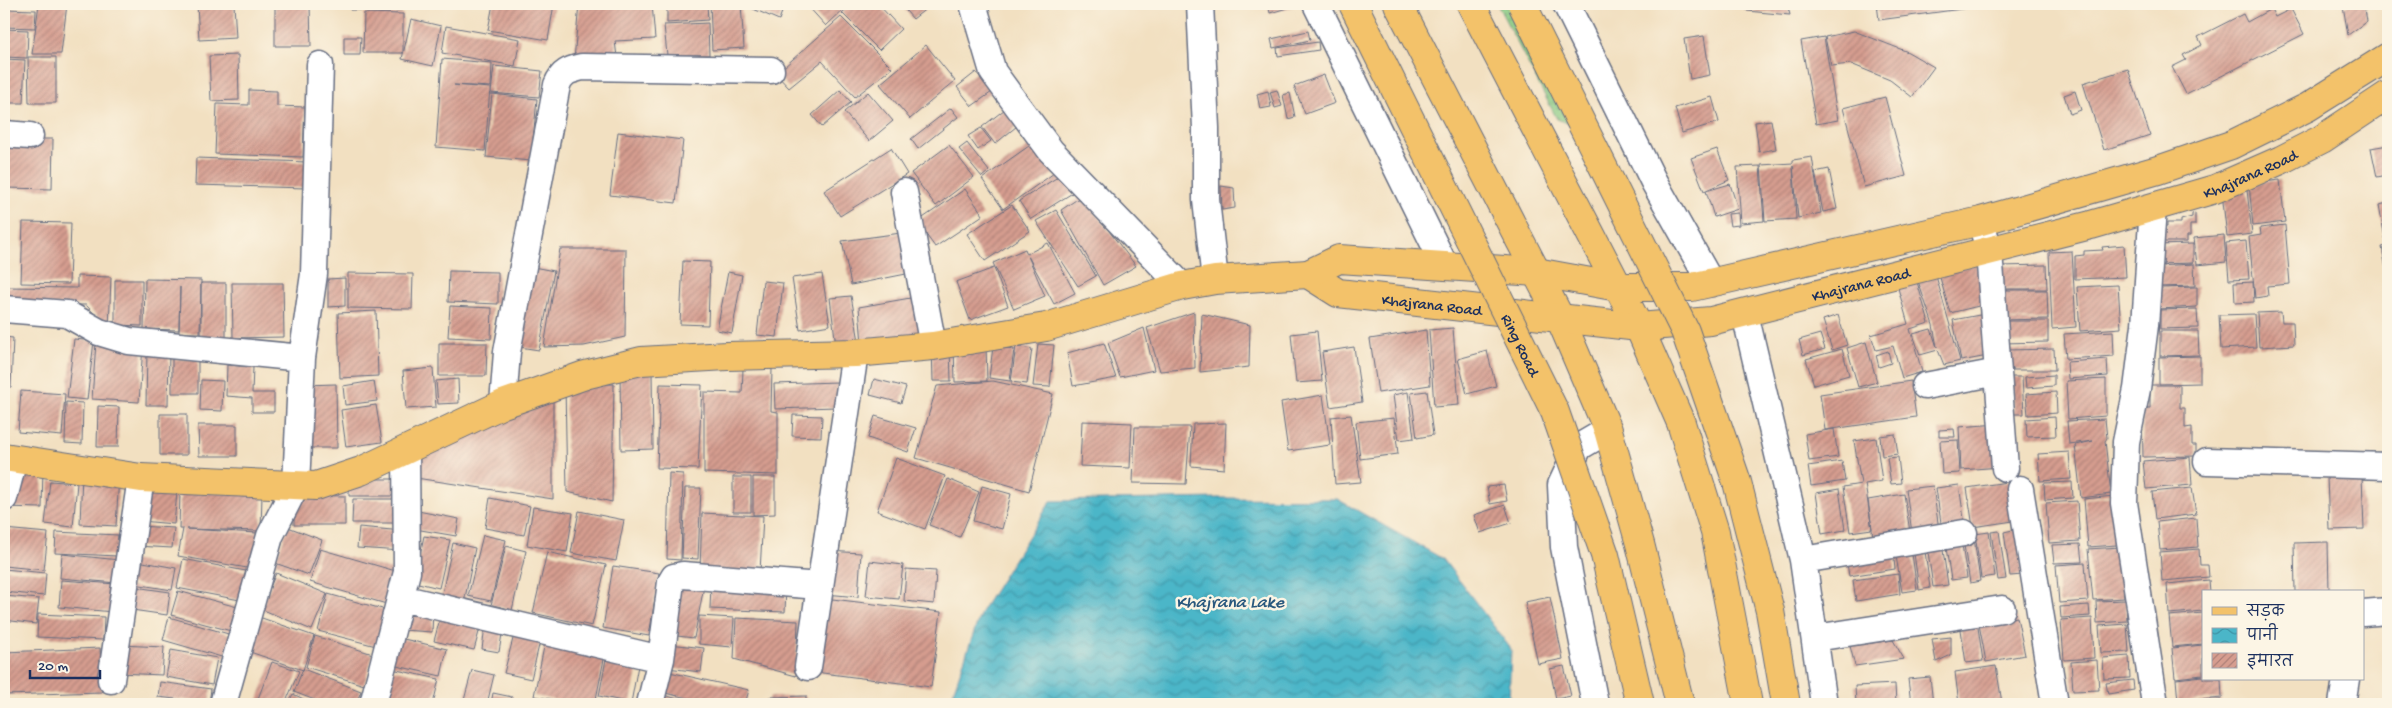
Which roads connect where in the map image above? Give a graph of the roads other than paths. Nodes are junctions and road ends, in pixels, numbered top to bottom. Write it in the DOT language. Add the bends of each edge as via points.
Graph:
graph roads {
  1 [pos="973,4"];
  2 [pos="1200,4"];
  3 [pos="1316,4"];
  4 [pos="1353,4"];
  5 [pos="1398,4"];
  6 [pos="1471,4"];
  7 [pos="1522,4"];
  8 [pos="1566,4"];
  9 [pos="2388,57"];
  10 [pos="320,65"];
  11 [pos="771,70"];
  12 [pos="2388,95"];
  13 [pos="4,134"];
  14 [pos="30,136"];
  15 [pos="904,192"];
  16 [pos="2081,192"];
  17 [pos="2153,206"];
  18 [pos="1981,221"];
  19 [pos="2091,224"];
  20 [pos="1989,251"];
  21 [pos="1445,266"];
  22 [pos="1536,272"];
  23 [pos="1308,274"];
  24 [pos="1215,280"];
  25 [pos="1711,283"];
  26 [pos="1182,286"];
  27 [pos="1618,287"];
  28 [pos="4,309"];
  29 [pos="1745,314"];
  30 [pos="1560,318"];
  31 [pos="1639,326"];
  32 [pos="933,346"];
  33 [pos="855,353"];
  34 [pos="302,358"];
  35 [pos="1998,372"];
  36 [pos="1925,386"];
  37 [pos="502,404"];
  38 [pos="1608,430"];
  39 [pos="406,450"];
  40 [pos="9,458"];
  41 [pos="2207,461"];
  42 [pos="2388,466"];
  43 [pos="2005,468"];
  44 [pos="141,478"];
  45 [pos="296,485"];
  46 [pos="2020,489"];
  47 [pos="4,498"];
  48 [pos="1964,533"];
  49 [pos="1803,560"];
  50 [pos="819,586"];
  51 [pos="401,598"];
  52 [pos="2002,609"];
  53 [pos="2388,612"];
  54 [pos="2364,613"];
  55 [pos="1815,638"];
  56 [pos="661,659"];
  57 [pos="808,667"];
  58 [pos="111,680"];
  59 [pos="2346,680"];
  60 [pos="223,704"];
  61 [pos="375,704"];
  62 [pos="650,704"];
  63 [pos="1595,704"];
  64 [pos="1640,704"];
  65 [pos="1680,704"];
  66 [pos="1748,704"];
  67 [pos="1786,704"];
  68 [pos="1824,704"];
  69 [pos="2055,704"];
  70 [pos="2156,704"];
  71 [pos="2342,704"];
  1 -- 26 [label="street" via="993,72 1051,151"];
  2 -- 24 [label="street" via="1206,200"];
  3 -- 21 [label="street"];
  4 -- 64 [label="main road, Ring Road, bridge" via="1555,412 1605,556"];
  5 -- 22 [label="main road"];
  6 -- 27 [label="main road"];
  7 -- 67 [label="main road, bridge" via="1685,331 1737,482 1770,611"];
  8 -- 25 [label="street" via="1654,182"];
  9 -- 16 [label="main road, Khajrana Road" via="2308,107 2231,145"];
  10 -- 34 [label="street" via="314,274"];
  11 -- 37 [label="street" via="582,67 560,76 507,352"];
  12 -- 17 [label="main road, Khajrana Road" via="2322,139 2281,160 2215,189"];
  13 -- 14 [label="street"];
  15 -- 32 [label="street"];
  16 -- 18 [label="main road, Khajrana Road"];
  16 -- 19 [label="main road"];
  17 -- 19 [label="main road, Khajrana Road"];
  17 -- 70 [label="street" via="2145,325 2126,442 2124,503"];
  18 -- 20 [label="street"];
  18 -- 25 [label="main road, Khajrana Road"];
  19 -- 20 [label="main road, Khajrana Road"];
  20 -- 29 [label="main road, Khajrana Road"];
  20 -- 35 [label="street"];
  21 -- 22 [label="main road, Khajrana Road"];
  21 -- 23 [label="main road, Khajrana Road" via="1339,259"];
  22 -- 27 [label="main road, Khajrana Road"];
  22 -- 30 [label="main road"];
  23 -- 24 [label="main road"];
  23 -- 30 [label="main road, Khajrana Road" via="1338,293"];
  24 -- 26 [label="main road"];
  25 -- 27 [label="main road, Khajrana Road" via="1692,287"];
  26 -- 32 [label="main road" via="1046,326"];
  27 -- 31 [label="main road"];
  28 -- 34 [label="street" via="68,314 112,338 128,341"];
  29 -- 31 [label="main road, Khajrana Road" via="1711,322"];
  29 -- 49 [label="street"];
  30 -- 31 [label="main road, Khajrana Road"];
  30 -- 38 [label="main road"];
  31 -- 66 [label="main road" via="1681,423 1715,532"];
  32 -- 33 [label="main road"];
  33 -- 37 [label="main road" via="641,361 585,374"];
  33 -- 50 [label="street"];
  34 -- 45 [label="street"];
  35 -- 36 [label="street"];
  35 -- 43 [label="street"];
  37 -- 39 [label="main road"];
  38 -- 63 [label="street" via="1579,447 1561,485 1564,547"];
  38 -- 65 [label="main road"];
  39 -- 45 [label="main road" via="361,471 316,486"];
  39 -- 51 [label="street" via="408,572"];
  40 -- 44 [label="main road"];
  40 -- 47 [label="street"];
  41 -- 42 [label="street"];
  44 -- 45 [label="main road"];
  44 -- 58 [label="street"];
  45 -- 60 [label="street" via="270,536"];
  46 -- 69 [label="street"];
  48 -- 49 [label="street"];
  49 -- 55 [label="street"];
  50 -- 56 [label="street" via="683,575 674,577"];
  50 -- 57 [label="street"];
  51 -- 56 [label="street"];
  51 -- 61 [label="street"];
  52 -- 55 [label="street"];
  53 -- 54 [label="street"];
  55 -- 68 [label="street"];
  56 -- 62 [label="street"];
  59 -- 71 [label="street"];
}
